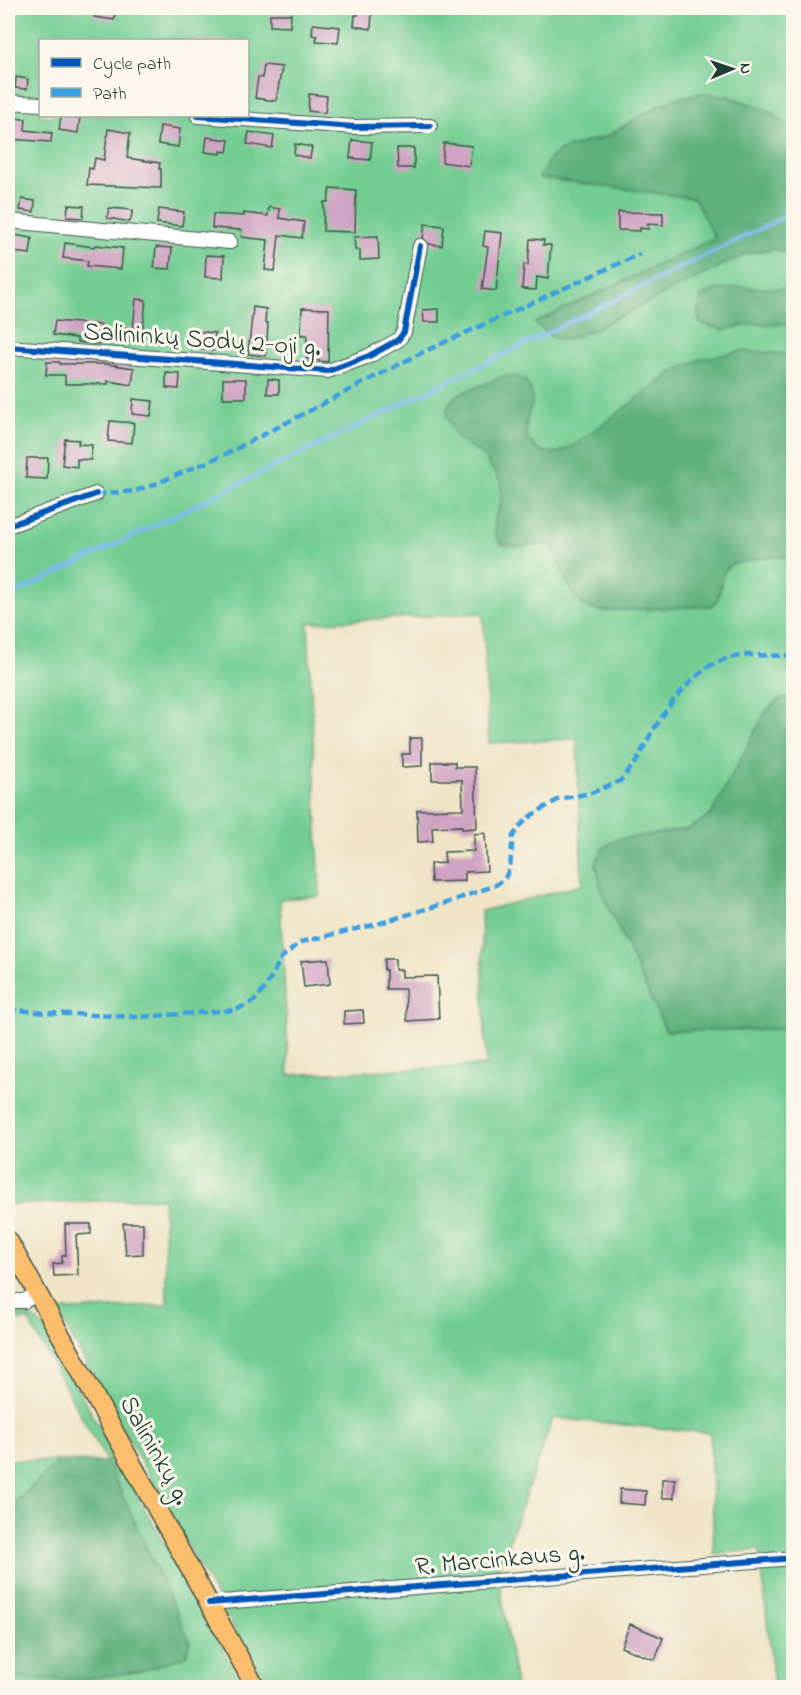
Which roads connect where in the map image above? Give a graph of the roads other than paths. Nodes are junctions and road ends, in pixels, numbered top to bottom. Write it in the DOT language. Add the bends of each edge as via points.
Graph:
graph roads {
  1 [pos="8,102"];
  2 [pos="39,104"];
  3 [pos="212,117"];
  4 [pos="430,126"];
  5 [pos="8,220"];
  6 [pos="230,242"];
  7 [pos="420,246"];
  8 [pos="8,347"];
  9 [pos="96,494"];
  10 [pos="8,526"];
  11 [pos="8,1240"];
  12 [pos="37,1294"];
  13 [pos="8,1301"];
  14 [pos="794,1558"];
  15 [pos="209,1603"];
  16 [pos="256,1688"];
  1 -- 2 [label="street"];
  3 -- 4 [label="street" via="355,127"];
  5 -- 6 [label="street"];
  7 -- 8 [label="street, Salininkų Sodų 2-oji g." via="404,332 398,340 369,356 328,371"];
  9 -- 10 [label="street"];
  11 -- 12 [label="main road, Salininkų g."];
  12 -- 13 [label="street"];
  12 -- 15 [label="main road, Salininkų g."];
  14 -- 15 [label="street, R. Marcinkaus g."];
  15 -- 16 [label="main road, Salininkų g."];
}
